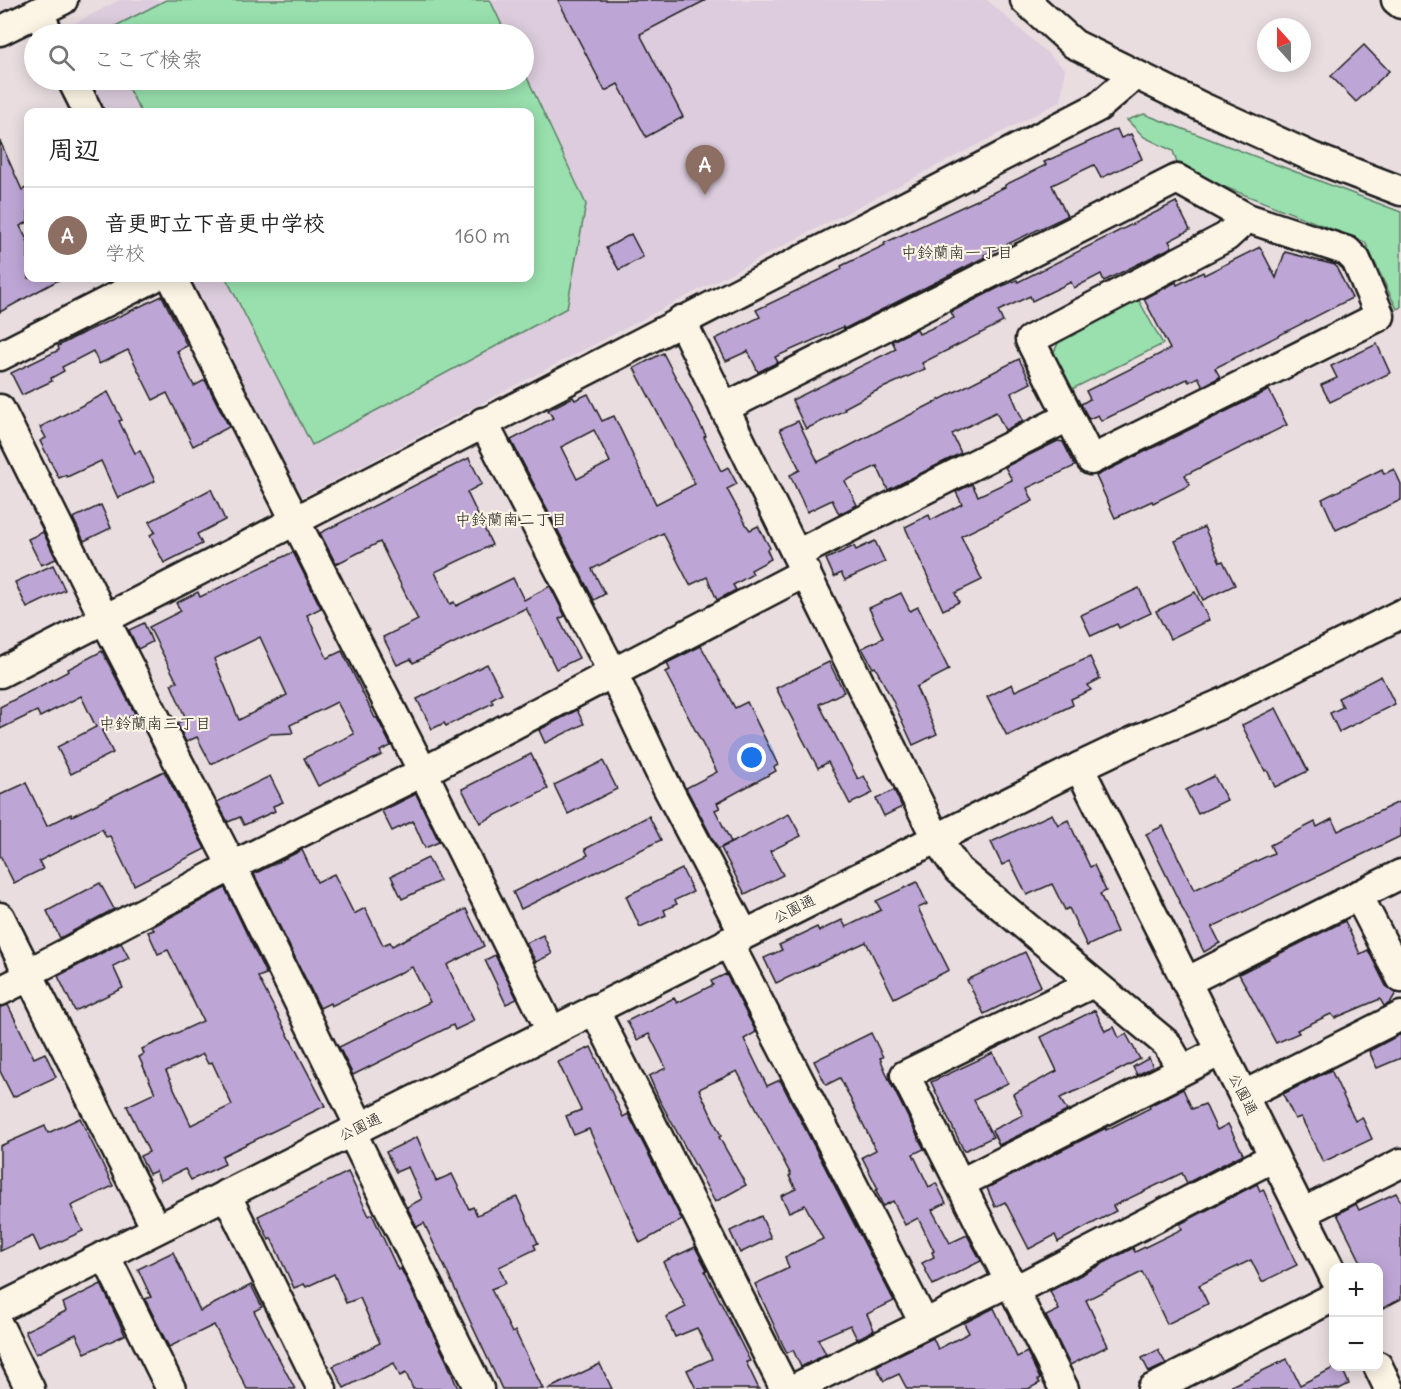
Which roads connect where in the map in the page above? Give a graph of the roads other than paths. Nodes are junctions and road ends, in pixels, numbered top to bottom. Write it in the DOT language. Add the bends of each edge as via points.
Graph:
graph roads {
  1 [pos="1025,0"];
  2 [pos="1396,0"];
  3 [pos="1401,4"];
  4 [pos="50,16"];
  5 [pos="0,31"];
  6 [pos="1135,75"];
  7 [pos="77,90"];
  8 [pos="86,108"];
  9 [pos="1401,191"];
  10 [pos="1247,218"];
  11 [pos="145,282"];
  12 [pos="174,282"];
  13 [pos="681,320"];
  14 [pos="0,356"];
  15 [pos="724,408"];
  16 [pos="0,410"];
  17 [pos="1068,417"];
  18 [pos="483,422"];
  19 [pos="294,520"];
  20 [pos="801,563"];
  21 [pos="1401,615"];
  22 [pos="104,618"];
  23 [pos="0,673"];
  24 [pos="613,673"];
  25 [pos="1079,767"];
  26 [pos="423,772"];
  27 [pos="936,838"];
  28 [pos="232,866"];
  29 [pos="1401,874"];
  30 [pos="1358,896"];
  31 [pos="0,917"];
  32 [pos="736,938"];
  33 [pos="28,974"];
  34 [pos="1401,978"];
  35 [pos="1186,982"];
  36 [pos="1093,983"];
  37 [pos="0,991"];
  38 [pos="594,1009"];
  39 [pos="1401,1016"];
  40 [pos="551,1031"];
  41 [pos="1221,1051"];
  42 [pos="1182,1070"];
  43 [pos="1244,1095"];
  44 [pos="356,1129"];
  45 [pos="1274,1157"];
  46 [pos="1400,1167"];
  47 [pos="961,1183"];
  48 [pos="226,1194"];
  49 [pos="1302,1213"];
  50 [pos="156,1229"];
  51 [pos="105,1255"];
  52 [pos="1329,1267"];
  53 [pos="1013,1286"];
  54 [pos="1329,1300"];
  55 [pos="0,1308"];
  56 [pos="924,1323"];
  57 [pos="0,1328"];
  58 [pos="1380,1371"];
  59 [pos="30,1389"];
  60 [pos="171,1389"];
  61 [pos="322,1389"];
  62 [pos="479,1389"];
  63 [pos="785,1389"];
  64 [pos="794,1389"];
  65 [pos="1064,1389"];
  66 [pos="1152,1389"];
  67 [pos="1389,1389"];
  1 -- 6 [label="street" via="1074,44"];
  2 -- 3 [label="street"];
  4 -- 5 [label="street"];
  6 -- 9 [label="street" via="1312,157"];
  6 -- 13 [label="street" via="1098,107"];
  7 -- 8 [label="street"];
  10 -- 15 [label="street" via="1177,179"];
  10 -- 17 [label="street" via="1226,237 1030,340"];
  10 -- 17 [label="street" via="1347,251 1356,260 1380,316 1092,460"];
  11 -- 14 [label="street"];
  12 -- 19 [label="street"];
  13 -- 15 [label="street"];
  13 -- 18 [label="street"];
  15 -- 20 [label="street"];
  16 -- 22 [label="street"];
  17 -- 20 [label="street"];
  18 -- 19 [label="street"];
  18 -- 24 [label="street"];
  19 -- 22 [label="street"];
  19 -- 26 [label="street"];
  20 -- 24 [label="street"];
  20 -- 27 [label="street"];
  21 -- 25 [label="street" via="1223,703"];
  22 -- 23 [label="street"];
  22 -- 28 [label="street"];
  24 -- 26 [label="street"];
  24 -- 32 [label="street"];
  25 -- 27 [label="street, 公園通"];
  25 -- 35 [label="street, 公園通"];
  26 -- 28 [label="street"];
  26 -- 40 [label="street"];
  27 -- 32 [label="street, 公園通"];
  27 -- 36 [label="street" via="958,870"];
  28 -- 33 [label="street"];
  28 -- 44 [label="street"];
  29 -- 30 [label="street"];
  30 -- 34 [label="street"];
  30 -- 35 [label="street"];
  31 -- 33 [label="street"];
  32 -- 38 [label="street, 公園通"];
  32 -- 56 [label="street"];
  33 -- 37 [label="street"];
  33 -- 50 [label="street"];
  35 -- 41 [label="street, 公園通"];
  36 -- 42 [label="street" via="1167,1044"];
  36 -- 47 [label="street" via="905,1075"];
  38 -- 40 [label="street, 公園通"];
  38 -- 63 [label="street"];
  39 -- 43 [label="street"];
  40 -- 44 [label="street, 公園通"];
  41 -- 42 [label="street"];
  41 -- 43 [label="street, 公園通"];
  42 -- 47 [label="street"];
  43 -- 45 [label="street, 公園通"];
  44 -- 48 [label="street, 公園通"];
  44 -- 62 [label="street"];
  45 -- 49 [label="street, 公園通"];
  45 -- 53 [label="street"];
  46 -- 49 [label="street"];
  47 -- 53 [label="street"];
  48 -- 50 [label="street, 公園通"];
  48 -- 61 [label="street"];
  49 -- 52 [label="street, 公園通"];
  50 -- 51 [label="street, 公園通"];
  51 -- 55 [label="street, 公園通"];
  51 -- 60 [label="street"];
  53 -- 56 [label="street"];
  53 -- 65 [label="street"];
  54 -- 66 [label="street"];
  56 -- 64 [label="street"];
  57 -- 59 [label="street"];
  58 -- 67 [label="street"];
}
